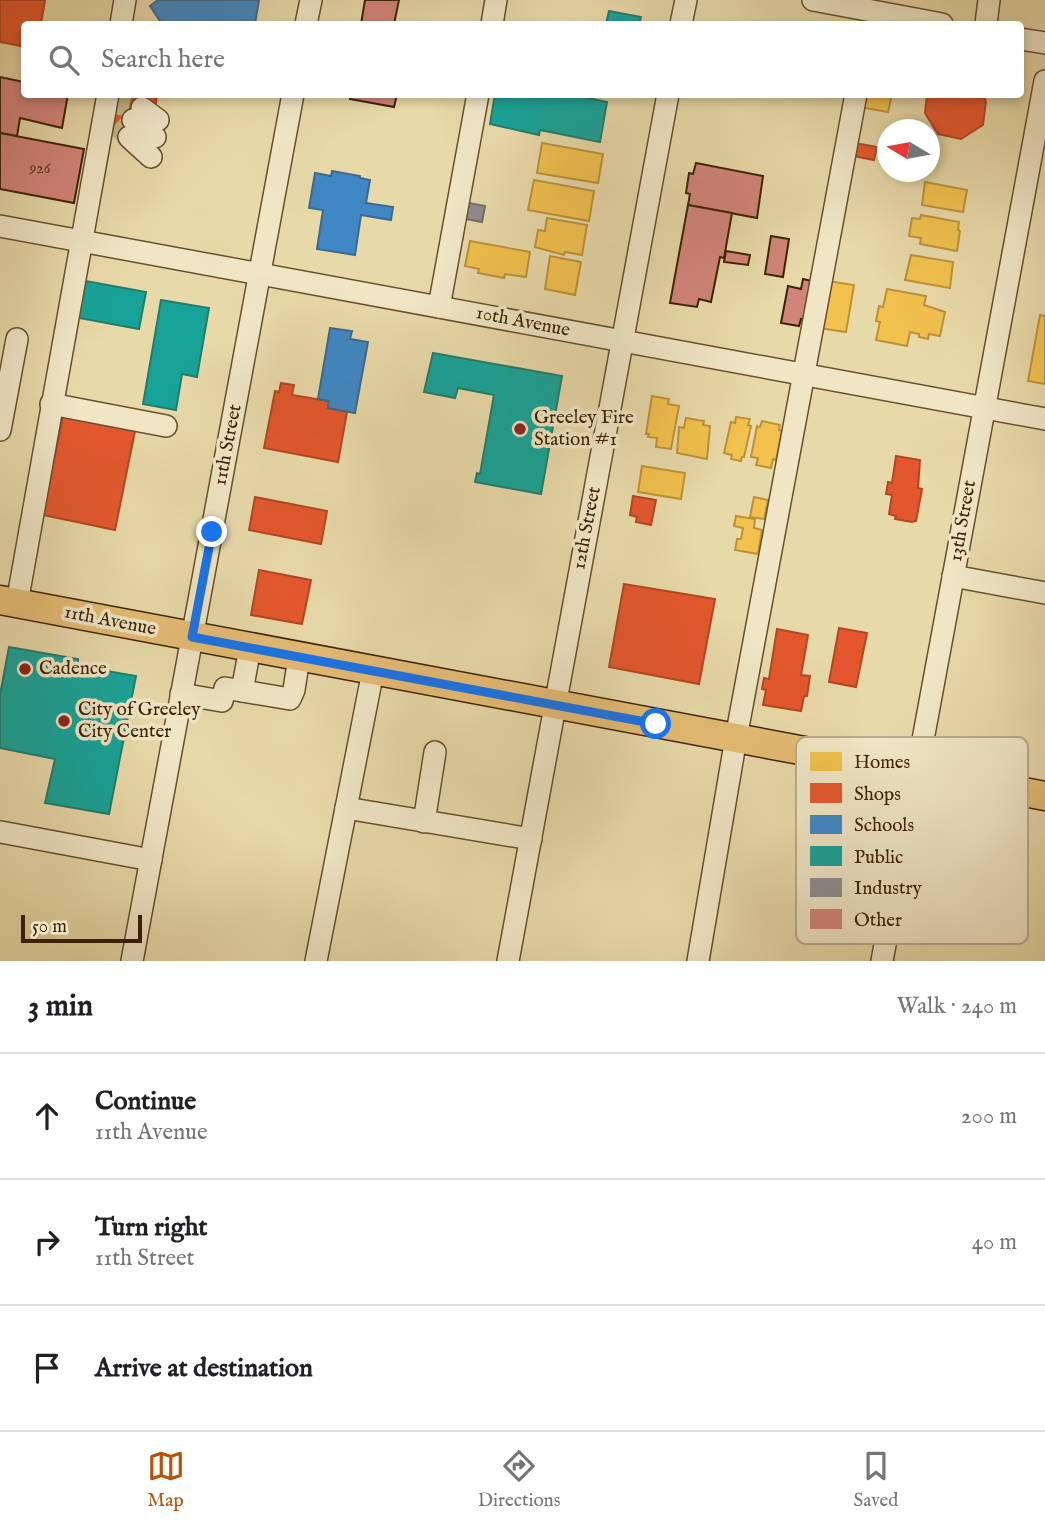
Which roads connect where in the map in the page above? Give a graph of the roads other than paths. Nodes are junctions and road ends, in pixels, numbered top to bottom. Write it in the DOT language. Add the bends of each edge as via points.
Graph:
graph roads {
  1 [pos="125,0"];
  2 [pos="311,0"];
  3 [pos="496,0"];
  4 [pos="686,0"];
  5 [pos="813,0"];
  6 [pos="989,0"];
  7 [pos="871,12"];
  8 [pos="122,21"];
  9 [pos="307,21"];
  10 [pos="492,21"];
  11 [pos="682,21"];
  12 [pos="924,21"];
  13 [pos="986,21"];
  14 [pos="1024,40"];
  15 [pos="1045,43"];
  16 [pos="1045,81"];
  17 [pos="107,98"];
  18 [pos="292,98"];
  19 [pos="477,98"];
  20 [pos="667,98"];
  21 [pos="855,98"];
  22 [pos="0,226"];
  23 [pos="81,241"];
  24 [pos="260,273"];
  25 [pos="439,306"];
  26 [pos="17,339"];
  27 [pos="622,341"];
  28 [pos="805,375"];
  29 [pos="51,404"];
  30 [pos="984,408"];
  31 [pos="1045,419"];
  32 [pos="166,426"];
  33 [pos="0,430"];
  34 [pos="953,576"];
  35 [pos="1045,593"];
  36 [pos="8,602"];
  37 [pos="192,637"];
  38 [pos="250,648"];
  39 [pos="299,657"];
  40 [pos="373,671"];
  41 [pos="242,691"];
  42 [pos="181,694"];
  43 [pos="556,705"];
  44 [pos="923,737"];
  45 [pos="736,738"];
  46 [pos="796,749"];
  47 [pos="435,752"];
  48 [pos="346,808"];
  49 [pos="424,822"];
  50 [pos="1,832"];
  51 [pos="531,839"];
  52 [pos="151,860"];
  53 [pos="132,961"];
  54 [pos="316,961"];
  55 [pos="508,961"];
  56 [pos="698,961"];
  1 -- 8 [label="street"];
  2 -- 9 [label="street"];
  3 -- 10 [label="street"];
  4 -- 11 [label="street"];
  5 -- 7 [label="street"];
  6 -- 13 [label="street"];
  7 -- 12 [label="street"];
  14 -- 15 [label="street"];
  16 -- 30 [label="street, 13th Street"];
  17 -- 23 [label="street"];
  18 -- 24 [label="street, 11th Street"];
  19 -- 25 [label="street"];
  20 -- 27 [label="street, 12th Street"];
  21 -- 28 [label="street"];
  22 -- 23 [label="street, 10th Avenue"];
  23 -- 24 [label="street, 10th Avenue"];
  23 -- 29 [label="street"];
  24 -- 25 [label="street, 10th Avenue"];
  24 -- 37 [label="street, 11th Street"];
  25 -- 27 [label="street, 10th Avenue"];
  26 -- 33 [label="street"];
  27 -- 28 [label="street, 10th Avenue"];
  27 -- 43 [label="street, 12th Street"];
  28 -- 30 [label="street, 10th Avenue"];
  28 -- 45 [label="street"];
  29 -- 32 [label="street"];
  29 -- 36 [label="street"];
  30 -- 31 [label="street, 10th Avenue"];
  30 -- 34 [label="street, 13th Street"];
  34 -- 35 [label="street"];
  34 -- 44 [label="street, 13th Street"];
  36 -- 37 [label="main road, 11th Avenue"];
  37 -- 38 [label="main road, 11th Avenue"];
  37 -- 42 [label="street, 11th Street"];
  38 -- 39 [label="main road, 11th Avenue"];
  38 -- 41 [label="street"];
  39 -- 40 [label="main road, 11th Avenue"];
  39 -- 41 [label="street" via="290,699"];
  40 -- 43 [label="main road, 11th Avenue"];
  40 -- 48 [label="street"];
  41 -- 42 [label="street" via="225,688 222,701"];
  42 -- 52 [label="street, 11th Street"];
  43 -- 45 [label="main road, 11th Avenue"];
  43 -- 51 [label="street, 12th Street"];
  45 -- 46 [label="main road, 11th Avenue"];
  45 -- 56 [label="street"];
  47 -- 49 [label="street"];
  48 -- 49 [label="street"];
  48 -- 54 [label="street"];
  49 -- 51 [label="street"];
  50 -- 52 [label="street"];
  51 -- 55 [label="street, 12th Street"];
  52 -- 53 [label="street, 11th Street"];
}
